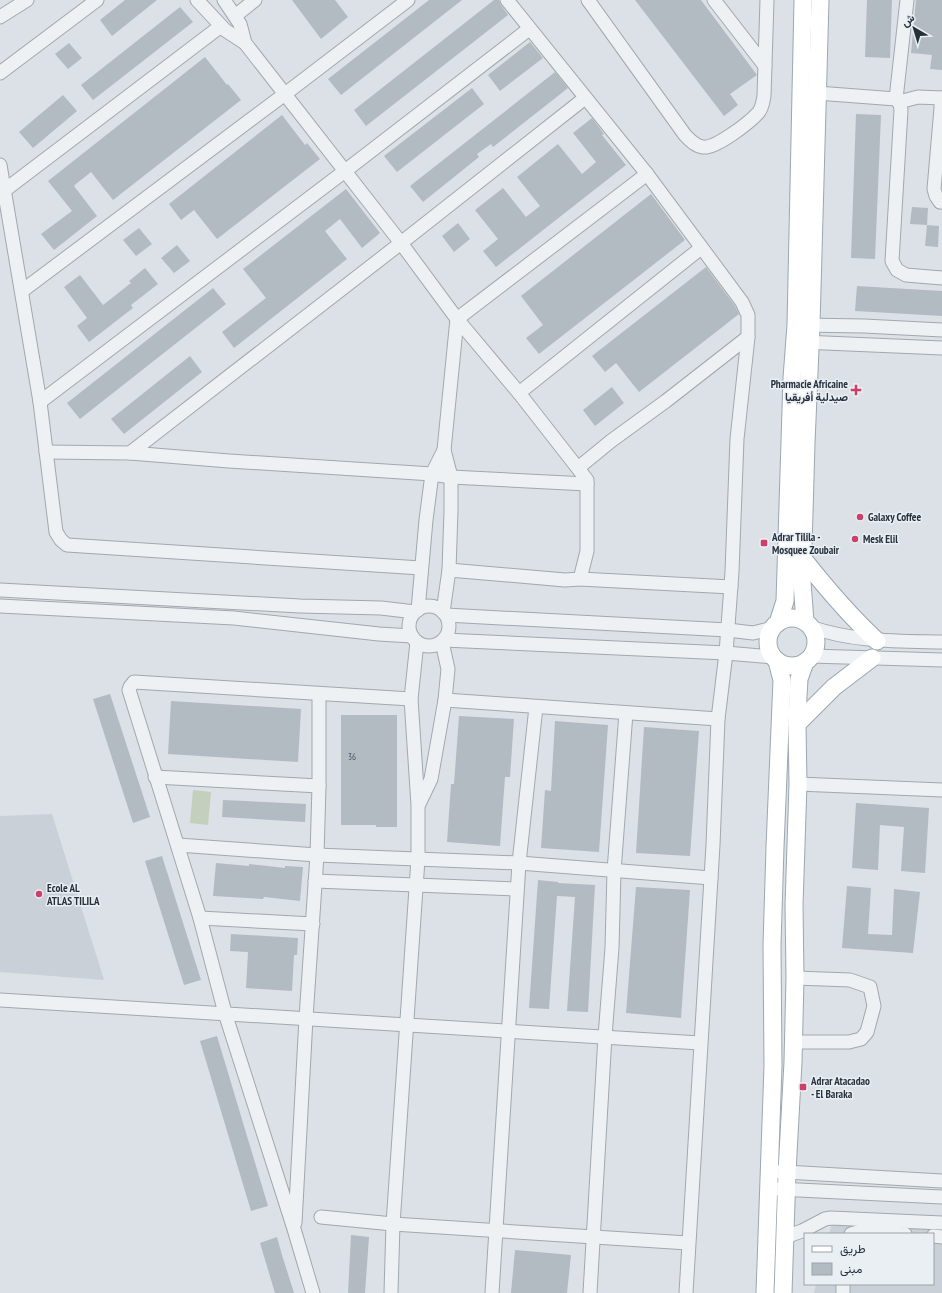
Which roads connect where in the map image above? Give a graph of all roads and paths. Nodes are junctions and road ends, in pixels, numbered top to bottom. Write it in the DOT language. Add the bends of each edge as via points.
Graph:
graph roads {
  1 [pos="27,0"];
  2 [pos="97,0"];
  3 [pos="197,0"];
  4 [pos="224,0"];
  5 [pos="255,0"];
  6 [pos="408,0"];
  7 [pos="507,0"];
  8 [pos="588,0"];
  9 [pos="714,0"];
  10 [pos="767,0"];
  11 [pos="803,0"];
  12 [pos="820,0"];
  13 [pos="907,0"];
  14 [pos="235,16"];
  15 [pos="0,17"];
  16 [pos="221,26"];
  17 [pos="529,29"];
  18 [pos="245,43"];
  19 [pos="765,66"];
  20 [pos="0,73"];
  21 [pos="817,93"];
  22 [pos="285,94"];
  23 [pos="800,94"];
  24 [pos="585,98"];
  25 [pos="941,98"];
  26 [pos="898,100"];
  27 [pos="0,166"];
  28 [pos="345,171"];
  29 [pos="647,174"];
  30 [pos="5,190"];
  31 [pos="942,202"];
  32 [pos="402,243"];
  33 [pos="701,248"];
  34 [pos="942,278"];
  35 [pos="22,291"];
  36 [pos="457,319"];
  37 [pos="942,330"];
  38 [pos="803,333"];
  39 [pos="748,337"];
  40 [pos="942,348"];
  41 [pos="519,393"];
  42 [pos="40,402"];
  43 [pos="444,450"];
  44 [pos="46,452"];
  45 [pos="130,453"];
  46 [pos="578,468"];
  47 [pos="432,474"];
  48 [pos="451,477"];
  49 [pos="588,484"];
  50 [pos="804,560"];
  51 [pos="421,568"];
  52 [pos="449,570"];
  53 [pos="580,579"];
  54 [pos="731,587"];
  55 [pos="0,590"];
  56 [pos="0,606"];
  57 [pos="417,611"];
  58 [pos="445,613"];
  59 [pos="808,624"];
  60 [pos="776,625"];
  61 [pos="728,630"];
  62 [pos="414,639"];
  63 [pos="443,641"];
  64 [pos="877,641"];
  65 [pos="942,642"];
  66 [pos="726,653"];
  67 [pos="872,658"];
  68 [pos="775,659"];
  69 [pos="808,659"];
  70 [pos="942,660"];
  71 [pos="319,694"];
  72 [pos="411,699"];
  73 [pos="445,700"];
  74 [pos="536,707"];
  75 [pos="626,713"];
  76 [pos="718,719"];
  77 [pos="797,724"];
  78 [pos="155,777"];
  79 [pos="798,784"];
  80 [pos="319,786"];
  81 [pos="942,790"];
  82 [pos="418,805"];
  83 [pos="178,845"];
  84 [pos="317,855"];
  85 [pos="418,859"];
  86 [pos="519,863"];
  87 [pos="614,871"];
  88 [pos="711,878"];
  89 [pos="315,881"];
  90 [pos="416,886"];
  91 [pos="517,890"];
  92 [pos="200,918"];
  93 [pos="313,924"];
  94 [pos="795,978"];
  95 [pos="0,1000"];
  96 [pos="225,1013"];
  97 [pos="306,1018"];
  98 [pos="406,1025"];
  99 [pos="508,1031"];
  100 [pos="605,1036"];
  101 [pos="794,1042"];
  102 [pos="700,1043"];
  103 [pos="787,1172"];
  104 [pos="768,1179"];
  105 [pos="942,1181"];
  106 [pos="786,1189"];
  107 [pos="942,1197"];
  108 [pos="320,1217"];
  109 [pos="942,1223"];
  110 [pos="393,1224"];
  111 [pos="294,1229"];
  112 [pos="496,1231"];
  113 [pos="855,1233"];
  114 [pos="890,1233"];
  115 [pos="594,1237"];
  116 [pos="786,1237"];
  117 [pos="688,1243"];
  118 [pos="313,1293"];
  119 [pos="391,1293"];
  120 [pos="492,1293"];
  121 [pos="590,1293"];
  122 [pos="686,1293"];
  123 [pos="764,1293"];
  124 [pos="783,1293"];
  1 -- 15 [label="street"];
  2 -- 20 [label="street"];
  3 -- 16 [label="street"];
  4 -- 14 [label="street"];
  5 -- 14 [label="street"];
  6 -- 22 [label="street"];
  7 -- 17 [label="street"];
  8 -- 19 [label="street" via="685,135 700,147 714,146 758,113 764,96"];
  9 -- 19 [label="street"];
  10 -- 19 [label="street"];
  11 -- 23 [label="main road"];
  12 -- 21 [label="main road"];
  13 -- 26 [label="street"];
  14 -- 18 [label="street"];
  16 -- 18 [label="street"];
  16 -- 30 [label="street"];
  17 -- 24 [label="street"];
  17 -- 28 [label="street"];
  18 -- 22 [label="street"];
  21 -- 23 [label="street"];
  21 -- 26 [label="street"];
  21 -- 38 [label="main road"];
  22 -- 28 [label="street"];
  22 -- 35 [label="street"];
  23 -- 38 [label="main road"];
  24 -- 29 [label="street"];
  24 -- 32 [label="street"];
  25 -- 26 [label="street" via="918,96"];
  25 -- 31 [label="street" via="934,189"];
  26 -- 34 [label="street" via="901,110 892,261 897,270 906,275"];
  27 -- 30 [label="street"];
  28 -- 32 [label="street"];
  28 -- 42 [label="street"];
  29 -- 33 [label="street"];
  29 -- 36 [label="street"];
  30 -- 35 [label="street"];
  32 -- 36 [label="street"];
  32 -- 45 [label="street"];
  33 -- 39 [label="street" via="742,302 748,319"];
  33 -- 41 [label="street"];
  35 -- 42 [label="street"];
  36 -- 41 [label="street"];
  36 -- 43 [label="street"];
  37 -- 38 [label="street" via="864,326"];
  38 -- 40 [label="street"];
  38 -- 50 [label="main road" via="806,444"];
  38 -- 60 [label="main road" via="792,378 785,601"];
  39 -- 46 [label="street"];
  39 -- 54 [label="street" via="737,439"];
  41 -- 46 [label="street"];
  42 -- 44 [label="street"];
  43 -- 47 [label="street"];
  43 -- 48 [label="street"];
  44 -- 45 [label="street"];
  44 -- 51 [label="street" via="56,532 67,544"];
  45 -- 47 [label="street"];
  46 -- 49 [label="street"];
  47 -- 48 [label="street"];
  47 -- 51 [label="street"];
  48 -- 49 [label="street"];
  48 -- 52 [label="street"];
  49 -- 53 [label="street" via="587,551"];
  50 -- 59 [label="main road" via="802,582"];
  50 -- 64 [label="main road" via="838,602"];
  51 -- 57 [label="street"];
  52 -- 53 [label="street" via="565,580"];
  52 -- 58 [label="street"];
  53 -- 54 [label="street"];
  54 -- 61 [label="street"];
  55 -- 57 [label="street"];
  56 -- 62 [label="street" via="234,618"];
  57 -- 58 [label="street" via="423,607 434,606"];
  57 -- 62 [label="street" via="411,617 410,624"];
  58 -- 61 [label="street"];
  58 -- 63 [label="street" via="450,628"];
  59 -- 60 [label="main road" via="791,618"];
  59 -- 64 [label="street" via="837,635"];
  59 -- 69 [label="main road" via="816,642 815,649"];
  60 -- 61 [label="street" via="753,633"];
  60 -- 68 [label="main road" via="769,635 768,642"];
  61 -- 66 [label="street"];
  62 -- 63 [label="street" via="428,646 435,646"];
  62 -- 72 [label="street"];
  63 -- 66 [label="street"];
  63 -- 73 [label="street" via="448,669"];
  64 -- 65 [label="street"];
  66 -- 68 [label="street"];
  66 -- 76 [label="street"];
  67 -- 69 [label="street"];
  67 -- 70 [label="street"];
  67 -- 77 [label="main road" via="834,687"];
  68 -- 69 [label="main road" via="791,666"];
  68 -- 104 [label="main road" via="782,680 772,945 774,1066"];
  69 -- 77 [label="main road" via="798,680"];
  71 -- 72 [label="street"];
  71 -- 78 [label="street" via="134,682 129,690"];
  71 -- 80 [label="street"];
  72 -- 82 [label="street"];
  73 -- 74 [label="street"];
  73 -- 82 [label="street" via="431,779"];
  74 -- 75 [label="street"];
  74 -- 86 [label="street"];
  75 -- 76 [label="street"];
  75 -- 87 [label="street"];
  76 -- 88 [label="street"];
  77 -- 79 [label="main road"];
  78 -- 80 [label="street"];
  78 -- 83 [label="street"];
  79 -- 81 [label="street"];
  79 -- 94 [label="main road" via="794,905"];
  80 -- 84 [label="street"];
  82 -- 85 [label="street"];
  83 -- 84 [label="street"];
  83 -- 92 [label="street"];
  84 -- 85 [label="street"];
  84 -- 89 [label="street"];
  85 -- 86 [label="street"];
  85 -- 90 [label="street"];
  86 -- 87 [label="street"];
  86 -- 91 [label="street"];
  87 -- 88 [label="street"];
  87 -- 100 [label="street" via="612,948"];
  88 -- 102 [label="street"];
  89 -- 90 [label="street"];
  89 -- 93 [label="street"];
  90 -- 91 [label="street"];
  90 -- 98 [label="street"];
  91 -- 99 [label="street"];
  92 -- 93 [label="street"];
  92 -- 96 [label="street"];
  93 -- 97 [label="street"];
  94 -- 101 [label="main road"];
  94 -- 101 [label="street" via="850,980 870,987 874,1006 867,1032 861,1039 849,1042"];
  95 -- 96 [label="street"];
  96 -- 97 [label="street"];
  96 -- 111 [label="street"];
  97 -- 98 [label="street"];
  97 -- 111 [label="street"];
  98 -- 99 [label="street"];
  98 -- 110 [label="street"];
  99 -- 100 [label="street"];
  99 -- 112 [label="street"];
  100 -- 102 [label="street"];
  100 -- 115 [label="street"];
  101 -- 103 [label="main road"];
  102 -- 117 [label="street"];
  103 -- 104 [label="street"];
  103 -- 105 [label="street"];
  103 -- 106 [label="main road"];
  104 -- 106 [label="street"];
  104 -- 123 [label="main road"];
  106 -- 107 [label="street"];
  106 -- 116 [label="main road"];
  108 -- 110 [label="street"];
  109 -- 116 [label="street" via="831,1218"];
  110 -- 112 [label="street"];
  110 -- 119 [label="street"];
  111 -- 118 [label="street"];
  112 -- 115 [label="street"];
  112 -- 120 [label="street"];
  113 -- 114 [label="street"];
  115 -- 117 [label="street"];
  115 -- 121 [label="street"];
  116 -- 124 [label="main road"];
  117 -- 122 [label="street"];
}
